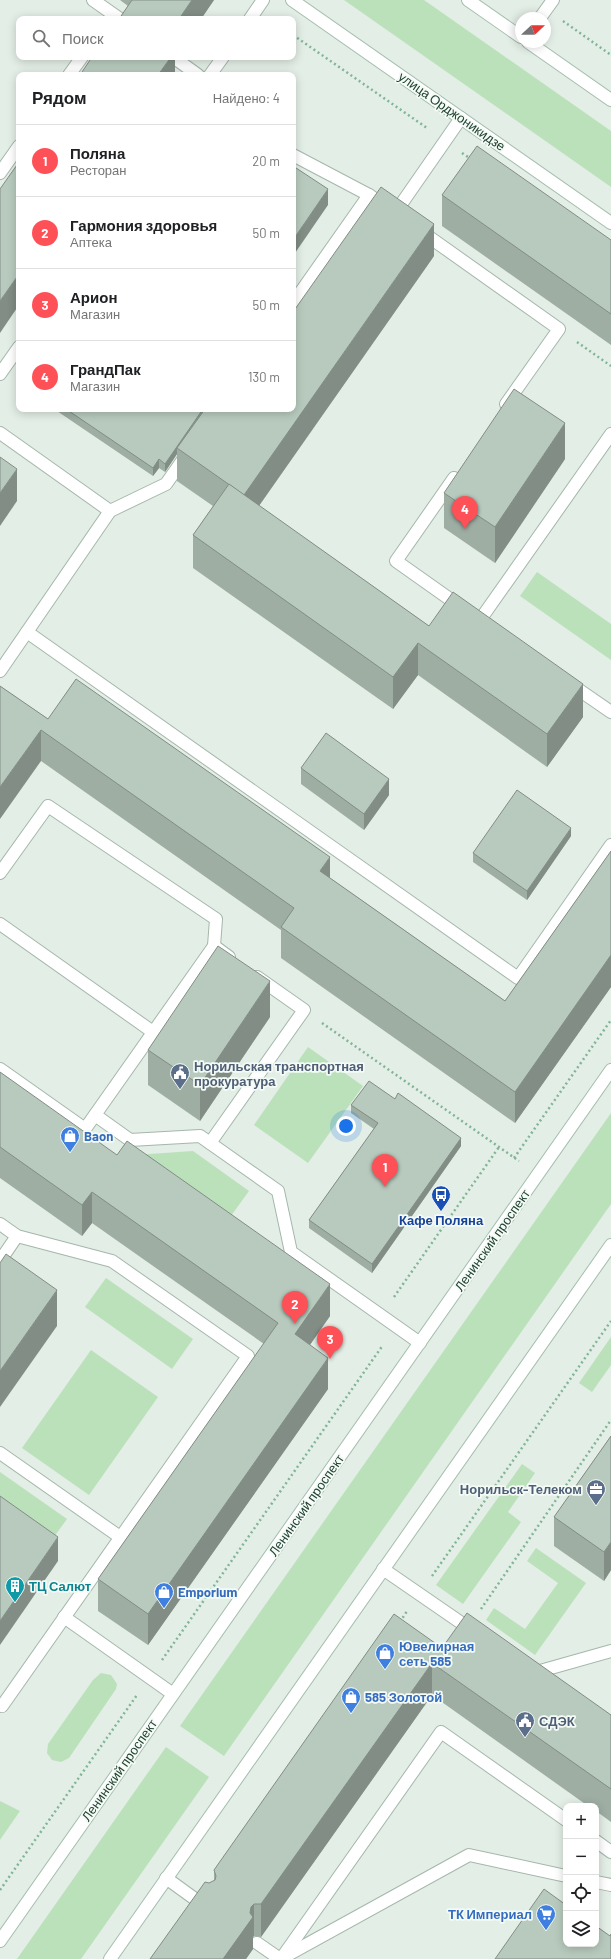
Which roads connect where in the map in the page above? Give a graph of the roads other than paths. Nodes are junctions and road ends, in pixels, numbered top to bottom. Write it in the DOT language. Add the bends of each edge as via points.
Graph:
graph roads {
  1 [pos="93,0"];
  2 [pos="263,0"];
  3 [pos="292,0"];
  4 [pos="468,0"];
  5 [pos="113,16"];
  6 [pos="252,16"];
  7 [pos="515,33"];
  8 [pos="537,48"];
  9 [pos="80,60"];
  10 [pos="177,60"];
  11 [pos="221,60"];
  12 [pos="71,72"];
  13 [pos="194,72"];
  14 [pos="212,72"];
  15 [pos="611,100"];
  16 [pos="461,118"];
  17 [pos="16,150"];
  18 [pos="296,157"];
  19 [pos="0,173"];
  20 [pos="369,195"];
  21 [pos="395,213"];
  22 [pos="611,223"];
  23 [pos="296,299"];
  24 [pos="16,351"];
  25 [pos="0,374"];
  26 [pos="500,413"];
  27 [pos="0,433"];
  28 [pos="611,434"];
  29 [pos="192,446"];
  30 [pos="459,471"];
  31 [pos="110,511"];
  32 [pos="480,620"];
  33 [pos="492,629"];
  34 [pos="27,632"];
  35 [pos="0,670"];
  36 [pos="561,677"];
  37 [pos="611,712"];
  38 [pos="611,845"];
  39 [pos="0,873"];
  40 [pos="0,924"];
  41 [pos="214,946"];
  42 [pos="153,1032"];
  43 [pos="0,1068"];
  44 [pos="611,1070"];
  45 [pos="95,1114"];
  46 [pos="210,1143"];
  47 [pos="0,1224"];
  48 [pos="17,1236"];
  49 [pos="611,1245"];
  50 [pos="0,1260"];
  51 [pos="420,1343"];
  52 [pos="0,1453"];
  53 [pos="120,1537"];
  54 [pos="384,1569"];
  55 [pos="64,1617"];
  56 [pos="481,1637"];
  57 [pos="611,1650"];
  58 [pos="520,1664"];
  59 [pos="533,1672"];
  60 [pos="545,1681"];
  61 [pos="173,1694"];
  62 [pos="1,1705"];
  63 [pos="563,1818"];
  64 [pos="599,1844"];
  65 [pos="611,1852"];
  66 [pos="563,1875"];
  67 [pos="166,1878"];
  68 [pos="599,1883"];
  69 [pos="611,1885"];
  70 [pos="209,1908"];
  71 [pos="0,1940"];
  72 [pos="258,1942"];
  73 [pos="110,1959"];
  74 [pos="280,1959"];
  1 -- 5 [label="main road"];
  2 -- 6 [label="main road"];
  3 -- 16 [label="main road, улица Орджоникидзе"];
  4 -- 7 [label="main road"];
  8 -- 15 [label="main road"];
  9 -- 12 [label="main road"];
  10 -- 13 [label="main road"];
  11 -- 14 [label="main road"];
  16 -- 21 [label="main road"];
  16 -- 22 [label="main road, улица Орджоникидзе"];
  17 -- 19 [label="main road"];
  18 -- 20 [label="main road"];
  20 -- 21 [label="main road"];
  20 -- 23 [label="main road"];
  21 -- 26 [label="main road" via="559,329"];
  24 -- 25 [label="main road"];
  27 -- 31 [label="main road"];
  28 -- 32 [label="main road"];
  29 -- 31 [label="main road" via="166,484"];
  30 -- 32 [label="main road" via="396,561"];
  31 -- 34 [label="main road"];
  32 -- 33 [label="main road"];
  34 -- 35 [label="main road"];
  34 -- 38 [label="main road" via="518,978"];
  36 -- 37 [label="main road"];
  39 -- 41 [label="main road" via="48,806 216,919"];
  40 -- 42 [label="main road"];
  41 -- 42 [label="main road"];
  41 -- 46 [label="main road" via="304,1010"];
  42 -- 45 [label="main road"];
  43 -- 45 [label="main road" via="85,1129"];
  44 -- 51 [label="main road, Ленинский проспект"];
  45 -- 46 [label="main road" via="130,1140 200,1136"];
  46 -- 51 [label="main road" via="278,1191 291,1252"];
  47 -- 48 [label="main road"];
  48 -- 50 [label="main road"];
  48 -- 53 [label="main road" via="112,1261 248,1356"];
  49 -- 54 [label="main road"];
  51 -- 61 [label="main road, Ленинский проспект"];
  52 -- 53 [label="main road"];
  53 -- 55 [label="main road"];
  54 -- 56 [label="main road"];
  54 -- 67 [label="main road"];
  55 -- 61 [label="main road"];
  55 -- 62 [label="main road"];
  57 -- 59 [label="main road"];
  58 -- 59 [label="main road"];
  59 -- 60 [label="main road"];
  61 -- 71 [label="main road, Ленинский проспект"];
  63 -- 74 [label="main road" via="441,1732"];
  64 -- 65 [label="main road"];
  66 -- 74 [label="main road" via="469,1855"];
  67 -- 70 [label="main road"];
  67 -- 73 [label="main road"];
  68 -- 69 [label="main road"];
  72 -- 74 [label="main road"];
}
